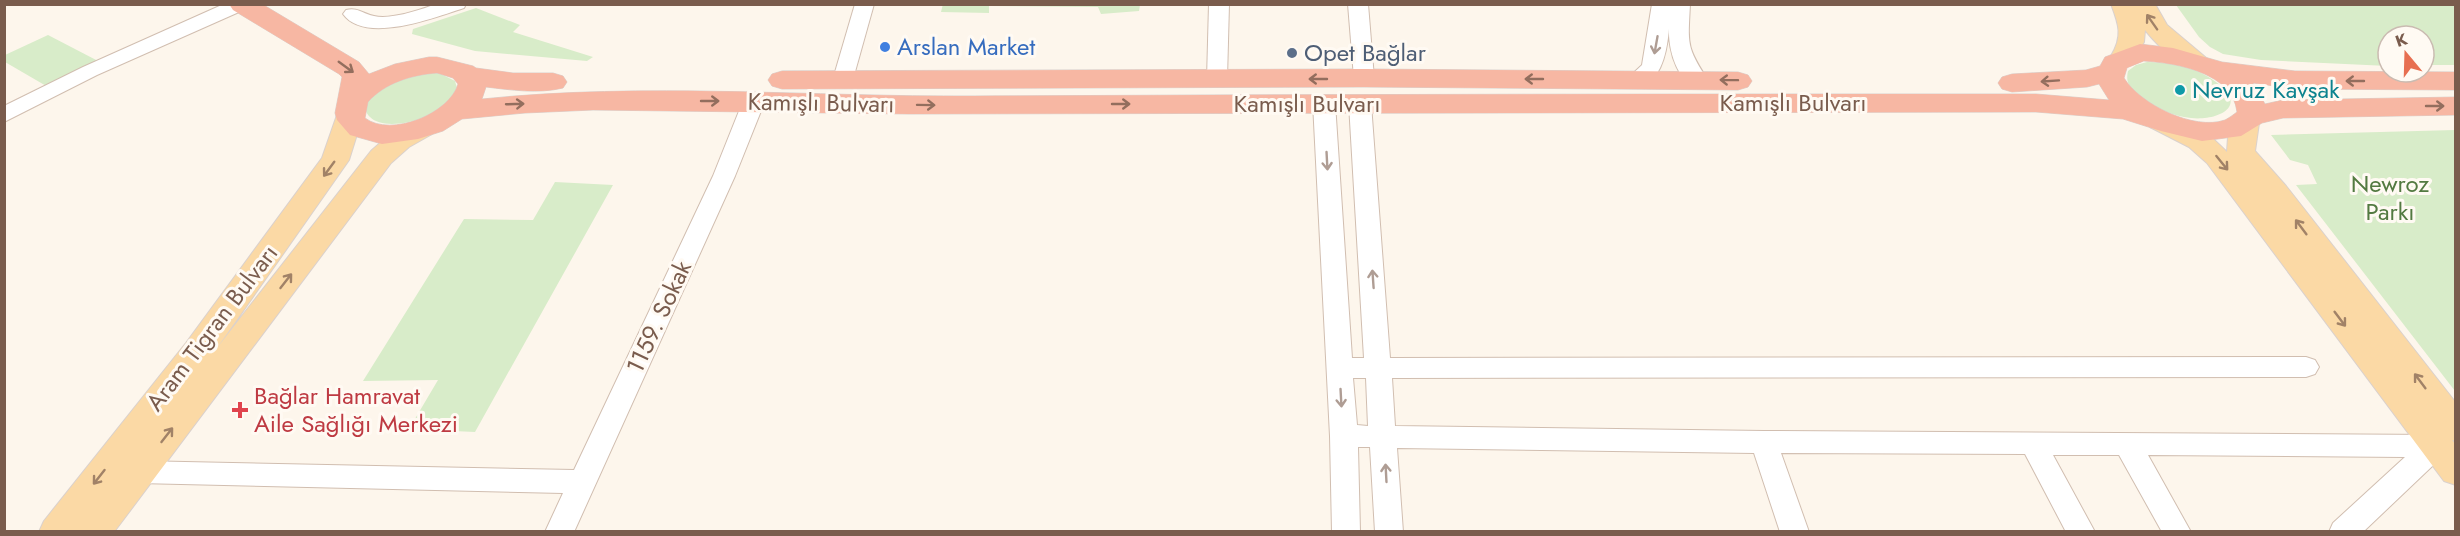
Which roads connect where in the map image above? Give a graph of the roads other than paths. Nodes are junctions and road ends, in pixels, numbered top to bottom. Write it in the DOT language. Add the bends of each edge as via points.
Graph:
graph roads {
  1 [pos="242,4"];
  2 [pos="281,4"];
  3 [pos="457,4"];
  4 [pos="865,4"];
  5 [pos="1219,4"];
  6 [pos="1358,4"];
  7 [pos="1662,4"];
  8 [pos="1680,4"];
  9 [pos="2123,4"];
  10 [pos="2143,4"];
  11 [pos="353,14"];
  12 [pos="2116,64"];
  13 [pos="421,66"];
  14 [pos="2207,66"];
  15 [pos="470,76"];
  16 [pos="843,79"];
  17 [pos="1217,79"];
  18 [pos="1637,79"];
  19 [pos="1698,80"];
  20 [pos="2456,81"];
  21 [pos="1362,91"];
  22 [pos="754,100"];
  23 [pos="1324,103"];
  24 [pos="2456,106"];
  25 [pos="351,109"];
  26 [pos="457,111"];
  27 [pos="4,115"];
  28 [pos="2249,119"];
  29 [pos="2157,120"];
  30 [pos="423,128"];
  31 [pos="2306,367"];
  32 [pos="1340,368"];
  33 [pos="1379,368"];
  34 [pos="1344,436"];
  35 [pos="1384,437"];
  36 [pos="2446,437"];
  37 [pos="1764,442"];
  38 [pos="2033,444"];
  39 [pos="2127,444"];
  40 [pos="2456,471"];
  41 [pos="138,472"];
  42 [pos="582,482"];
  43 [pos="57,531"];
  44 [pos="93,531"];
  45 [pos="559,531"];
  46 [pos="1347,531"];
  47 [pos="1389,531"];
  48 [pos="1795,531"];
  49 [pos="2081,531"];
  50 [pos="2178,531"];
  51 [pos="2343,531"];
  1 -- 25 [label="highway, one-way" via="349,68 356,75"];
  1 -- 27 [label="street" via="90,71"];
  2 -- 13 [label="highway" via="368,55"];
  3 -- 11 [label="street" via="414,18 372,23"];
  4 -- 16 [label="street"];
  5 -- 17 [label="street"];
  6 -- 21 [label="street"];
  7 -- 18 [label="street, one-way" via="1652,67"];
  8 -- 19 [label="street" via="1678,49 1684,64"];
  9 -- 12 [label="main road" via="2134,33 2131,45"];
  14 -- 10 [label="main road, one-way" via="2165,37 2151,23"];
  12 -- 14 [label="highway, Kamışlı Bulvarı" via="2140,52 2158,52"];
  12 -- 19 [label="highway, Kamışlı Bulvarı, one-way" via="2087,78 2022,83"];
  12 -- 29 [label="highway" via="2110,84 2120,97"];
  13 -- 15 [label="highway, Kamışlı Bulvarı" via="451,66"];
  13 -- 25 [label="highway" via="379,80 360,93"];
  20 -- 14 [label="highway, one-way" via="2295,80"];
  14 -- 28 [label="highway" via="2242,88 2253,107"];
  15 -- 16 [label="highway, Kamışlı Bulvarı" via="513,82"];
  15 -- 26 [label="highway" via="472,92"];
  16 -- 17 [label="highway, Kamışlı Bulvarı"];
  21 -- 17 [label="highway, Kamışlı Bulvarı, one-way"];
  18 -- 19 [label="highway, Kamışlı Bulvarı"];
  18 -- 21 [label="highway, Kamışlı Bulvarı, one-way"];
  21 -- 23 [label="highway, Kamışlı Bulvarı"];
  21 -- 29 [label="highway, Kamışlı Bulvarı" via="2036,103 2126,110"];
  33 -- 21 [label="street, one-way"];
  22 -- 23 [label="highway, Kamışlı Bulvarı, one-way" via="939,105"];
  26 -- 22 [label="highway, Kamışlı Bulvarı, one-way" via="499,105"];
  22 -- 42 [label="street, 1159. Sokak" via="724,176"];
  23 -- 32 [label="street, one-way"];
  28 -- 24 [label="highway, one-way" via="2283,109"];
  25 -- 30 [label="highway" via="355,124 366,131 402,133"];
  25 -- 43 [label="main road, Aram Tigran Bulvarı, one-way" via="335,160 197,351"];
  26 -- 30 [label="highway"];
  28 -- 29 [label="highway" via="2224,131 2204,131"];
  36 -- 28 [label="main road, one-way" via="2276,193 2241,153 2241,137"];
  29 -- 36 [label="main road, one-way" via="2199,141 2217,157"];
  41 -- 30 [label="main road, one-way" via="381,157"];
  31 -- 33 [label="street"];
  32 -- 33 [label="street"];
  32 -- 34 [label="street, one-way"];
  33 -- 35 [label="street"];
  34 -- 35 [label="street"];
  34 -- 46 [label="street"];
  35 -- 37 [label="street"];
  47 -- 35 [label="street, one-way"];
  36 -- 39 [label="street"];
  36 -- 40 [label="main road"];
  36 -- 51 [label="street"];
  37 -- 38 [label="street"];
  37 -- 48 [label="street"];
  38 -- 39 [label="street"];
  38 -- 49 [label="street"];
  39 -- 50 [label="street"];
  41 -- 42 [label="street"];
  41 -- 44 [label="main road"];
  42 -- 45 [label="street, 1159. Sokak"];
}
